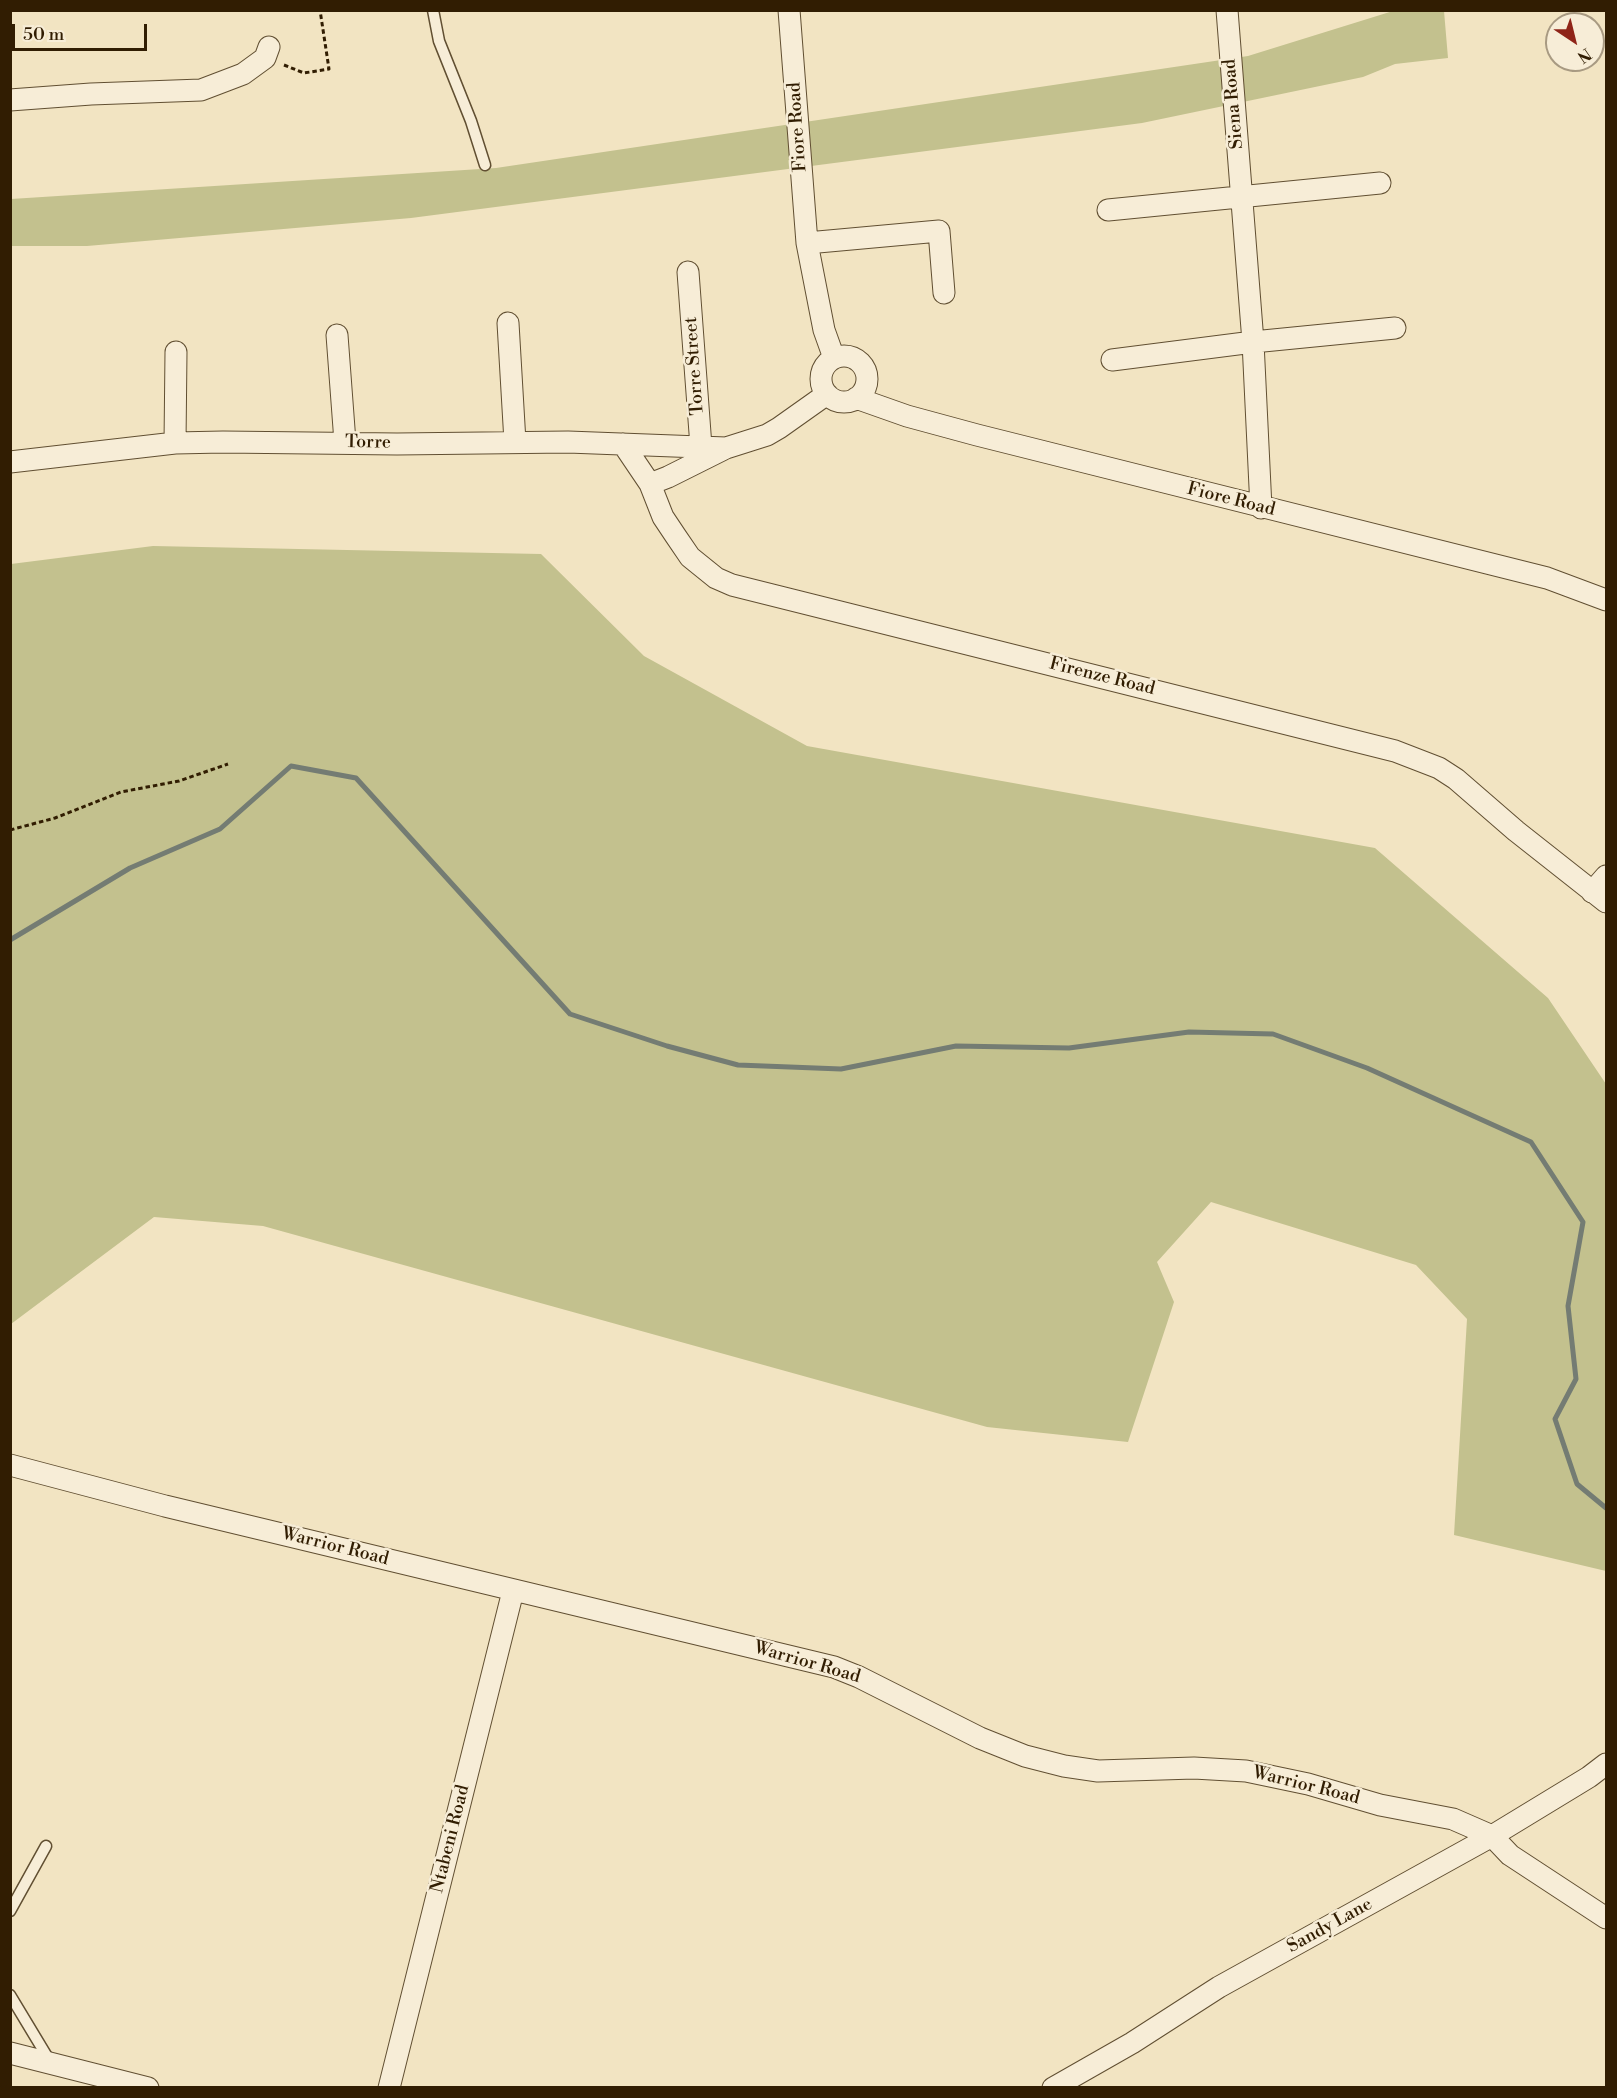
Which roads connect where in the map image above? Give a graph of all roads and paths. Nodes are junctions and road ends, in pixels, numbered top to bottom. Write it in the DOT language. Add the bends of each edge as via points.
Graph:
graph roads {
  1 [pos="320,10"];
  2 [pos="433,10"];
  3 [pos="789,10"];
  4 [pos="1227,10"];
  5 [pos="267,52"];
  6 [pos="10,100"];
  7 [pos="485,165"];
  8 [pos="1380,183"];
  9 [pos="1242,197"];
  10 [pos="1108,210"];
  11 [pos="807,243"];
  12 [pos="688,272"];
  13 [pos="944,293"];
  14 [pos="508,323"];
  15 [pos="1395,328"];
  16 [pos="338,335"];
  17 [pos="1253,342"];
  18 [pos="176,352"];
  19 [pos="834,358"];
  20 [pos="1112,360"];
  21 [pos="826,394"];
  22 [pos="856,398"];
  23 [pos="345,442"];
  24 [pos="515,442"];
  25 [pos="175,443"];
  26 [pos="623,444"];
  27 [pos="702,454"];
  28 [pos="11,457"];
  29 [pos="650,484"];
  30 [pos="1261,508"];
  31 [pos="1606,600"];
  32 [pos="228,764"];
  33 [pos="10,830"];
  34 [pos="1602,890"];
  35 [pos="10,1465"];
  36 [pos="513,1590"];
  37 [pos="1606,1764"];
  38 [pos="1492,1836"];
  39 [pos="46,1846"];
  40 [pos="10,1911"];
  41 [pos="1606,1918"];
  42 [pos="10,1995"];
  43 [pos="10,2053"];
  44 [pos="51,2063"];
  45 [pos="148,2088"];
  46 [pos="389,2088"];
  47 [pos="1053,2088"];
  1 -- 5 [label="path" via="329,69 304,73"];
  2 -- 7 [label="lane" via="439,41"];
  3 -- 11 [label="street, Fiore Road"];
  4 -- 9 [label="street, Siena Road"];
  5 -- 6 [label="street" via="243,74 201,90"];
  8 -- 9 [label="street"];
  9 -- 10 [label="street"];
  9 -- 17 [label="street, Siena Road"];
  11 -- 13 [label="street" via="939,231"];
  11 -- 19 [label="street, Fiore Road" via="824,330"];
  12 -- 27 [label="street, Torre Street"];
  14 -- 24 [label="street"];
  15 -- 17 [label="street"];
  16 -- 23 [label="street"];
  17 -- 20 [label="street"];
  17 -- 30 [label="street, Siena Road"];
  18 -- 25 [label="street"];
  19 -- 21 [label="street" via="821,375"];
  19 -- 22 [label="street" via="853,358 866,372 863,391"];
  21 -- 22 [label="street, Fiore Road" via="837,401"];
  21 -- 27 [label="street" via="779,428 751,441"];
  22 -- 30 [label="street, Fiore Road" via="907,416"];
  23 -- 24 [label="street, Torre"];
  23 -- 25 [label="street, Torre"];
  24 -- 26 [label="street, Torre"];
  25 -- 28 [label="street, Torre"];
  26 -- 27 [label="street, Torre"];
  26 -- 29 [label="street, Firenze Road"];
  27 -- 29 [label="street"];
  29 -- 34 [label="street, Firenze Road" via="663,517 690,557 716,578 732,585 1395,751 1456,779 1516,831"];
  30 -- 31 [label="street, Fiore Road" via="1547,578"];
  32 -- 33 [label="path" via="179,781 122,792 55,818"];
  35 -- 36 [label="street, Warrior Road"];
  36 -- 38 [label="street, Warrior Road" via="834,1667 980,1738 1064,1766 1098,1770 1224,1768 1270,1774 1380,1805 1453,1819"];
  36 -- 46 [label="street, Ntabeni Road"];
  37 -- 38 [label="street, Sandy Lane"];
  38 -- 41 [label="street, Warrior Road" via="1510,1855"];
  38 -- 47 [label="street, Sandy Lane" via="1219,1987"];
  39 -- 40 [label="lane"];
  42 -- 44 [label="lane"];
  43 -- 44 [label="street"];
  44 -- 45 [label="street"];
}
